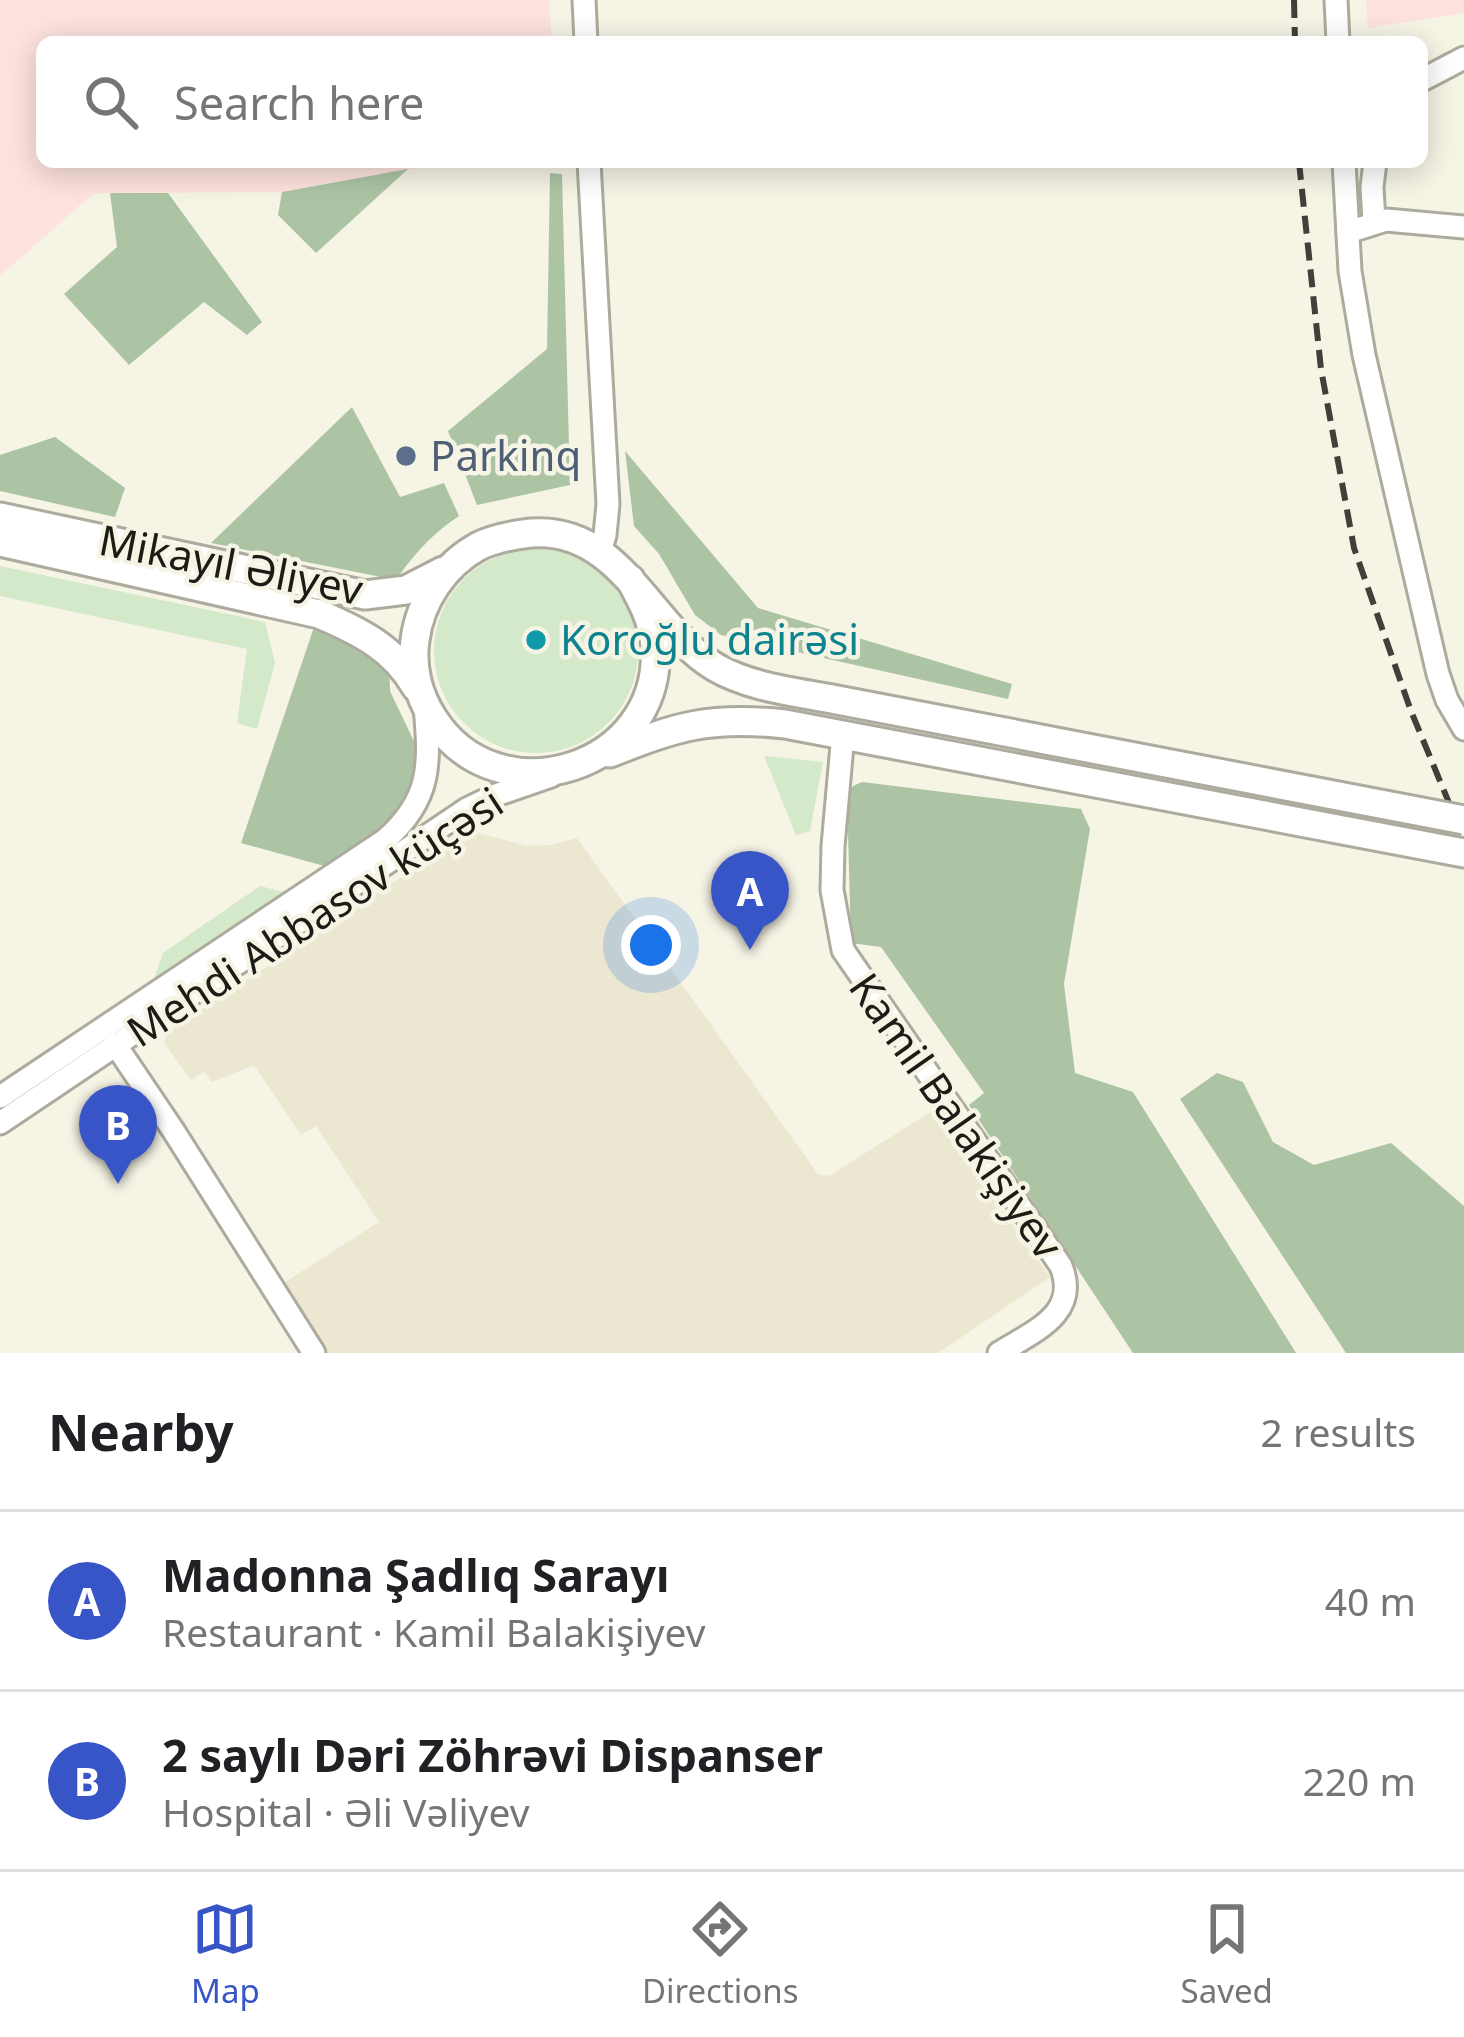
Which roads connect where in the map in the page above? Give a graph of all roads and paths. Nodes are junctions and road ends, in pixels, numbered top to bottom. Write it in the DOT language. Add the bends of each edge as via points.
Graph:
graph roads {
  1 [pos="584,0"];
  2 [pos="1336,0"];
  3 [pos="586,36"];
  4 [pos="1338,36"];
  5 [pos="1464,58"];
  6 [pos="1428,77"];
  7 [pos="589,168"];
  8 [pos="1344,168"];
  9 [pos="1374,168"];
  10 [pos="1374,222"];
  11 [pos="1464,226"];
  12 [pos="1348,232"];
  13 [pos="0,517"];
  14 [pos="0,542"];
  15 [pos="600,551"];
  16 [pos="456,562"];
  17 [pos="630,579"];
  18 [pos="425,706"];
  19 [pos="1464,729"];
  20 [pos="843,734"];
  21 [pos="578,766"];
  22 [pos="1464,820"];
  23 [pos="1464,853"];
  24 [pos="115,1044"];
  25 [pos="0,1097"];
  26 [pos="0,1123"];
  27 [pos="314,1353"];
  28 [pos="999,1353"];
  1 -- 3 [label="street"];
  2 -- 4 [label="street"];
  5 -- 6 [label="street"];
  7 -- 15 [label="street" via="608,504"];
  8 -- 12 [label="street"];
  9 -- 10 [label="street"];
  10 -- 11 [label="street"];
  10 -- 12 [label="street"];
  12 -- 19 [label="street" via="1364,355 1438,674"];
  13 -- 16 [label="main road, Mikayıl Əliyev" via="365,595 406,590"];
  14 -- 18 [label="main road, Mikayıl Əliyev" via="319,614 385,649"];
  15 -- 16 [label="main road" via="542,532 481,545"];
  15 -- 17 [label="main road"];
  16 -- 18 [label="main road" via="435,585 414,644"];
  17 -- 21 [label="main road" via="656,648 651,686 635,720"];
  17 -- 22 [label="main road, bridge" via="690,648 730,675"];
  18 -- 21 [label="main road" via="441,731 490,766 519,773"];
  18 -- 25 [label="street, Mehdi Abbasov küçəsi" via="427,777 405,823"];
  20 -- 21 [label="main road" via="705,722"];
  20 -- 23 [label="main road"];
  20 -- 28 [label="street, Kamil Balakişiyev" via="832,890 843,950 1061,1266 1067,1286 1057,1313"];
  21 -- 24 [label="street, Mehdi Abbasov küçəsi" via="466,809"];
  24 -- 26 [label="street, Mehdi Abbasov küçəsi"];
  24 -- 27 [label="street"];
}
